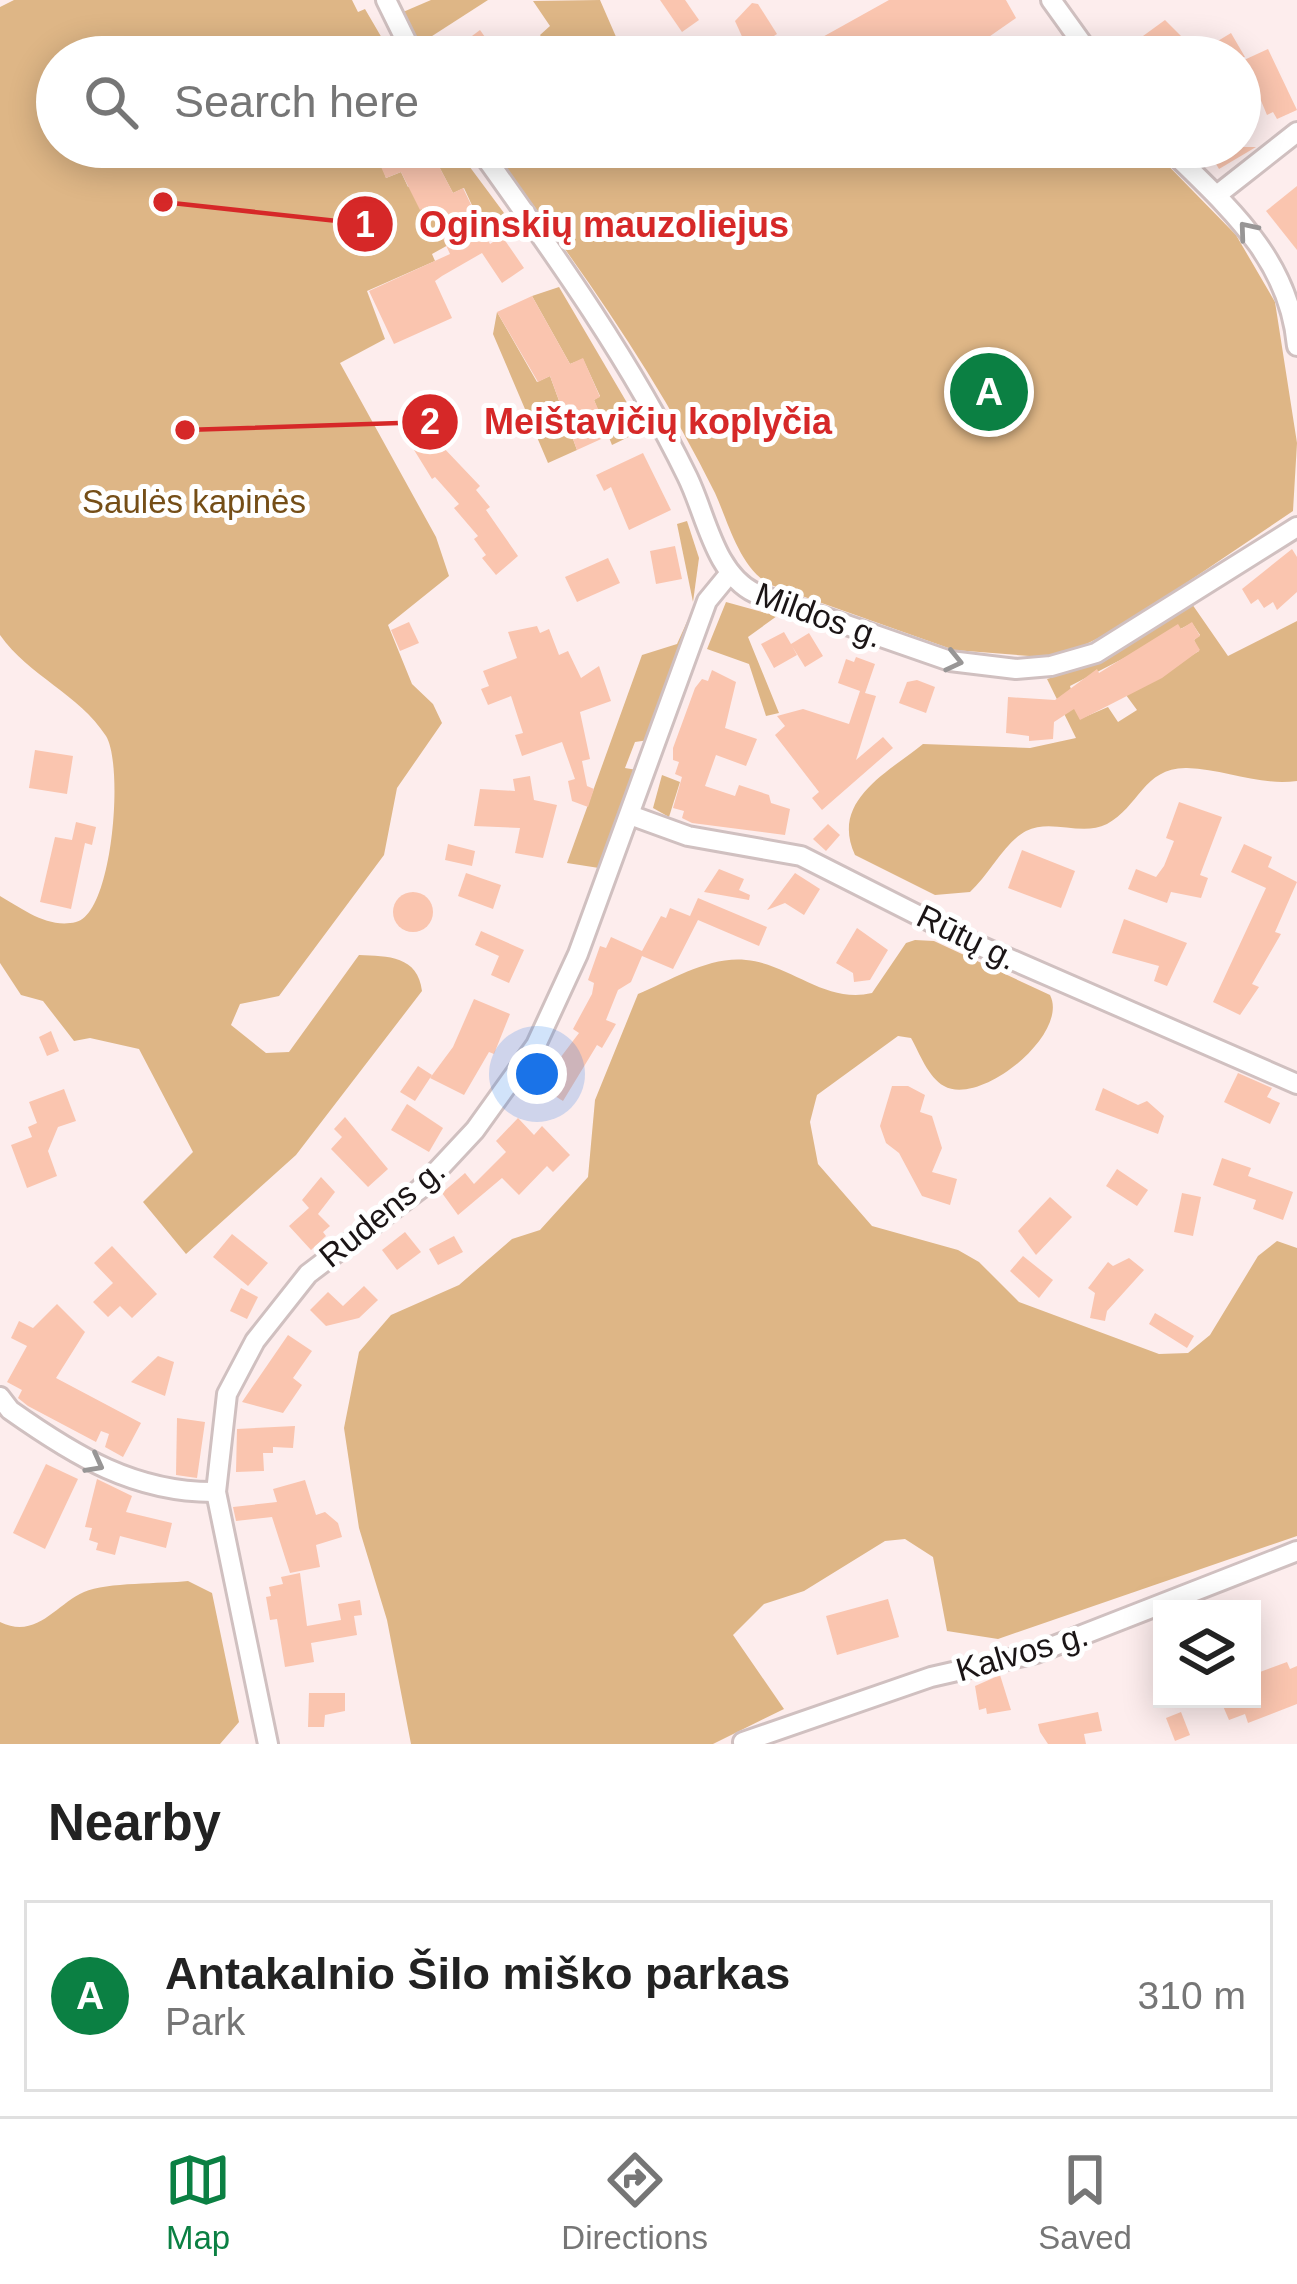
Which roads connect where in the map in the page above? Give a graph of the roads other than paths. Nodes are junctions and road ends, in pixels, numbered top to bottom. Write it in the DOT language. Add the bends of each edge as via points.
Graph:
graph roads {
  1 [pos="386,0"];
  2 [pos="1052,0"];
  3 [pos="404,36"];
  4 [pos="1077,36"];
  5 [pos="1297,132"];
  6 [pos="1261,160"];
  7 [pos="493,168"];
  8 [pos="1189,168"];
  9 [pos="1251,168"];
  10 [pos="1217,195"];
  11 [pos="1297,346"];
  12 [pos="1297,527"];
  13 [pos="730,573"];
  14 [pos="630,815"];
  15 [pos="1297,1084"];
  16 [pos="0,1397"];
  17 [pos="216,1492"];
  18 [pos="1297,1552"];
  19 [pos="743,1742"];
  20 [pos="268,1744"];
  1 -- 3 [label="street"];
  2 -- 4 [label="street"];
  5 -- 6 [label="street"];
  7 -- 13 [label="street, Mildos g." via="572,277 685,470"];
  8 -- 10 [label="street"];
  9 -- 10 [label="street"];
  11 -- 10 [label="street, one-way" via="1278,271"];
  13 -- 12 [label="street, Mildos g., one-way" via="754,593 925,654 1016,669 1096,653"];
  13 -- 14 [label="street, Rudens g." via="707,601"];
  14 -- 15 [label="street, Rūtų g." via="688,836 801,856 971,942"];
  14 -- 17 [label="street, Rudens g." via="576,959 513,1082 420,1189 308,1274 244,1358 221,1418"];
  16 -- 17 [label="street, one-way" via="96,1466 172,1491"];
  17 -- 20 [label="street, Rudens g."];
  18 -- 19 [label="street, Kalvos g." via="1058,1645 908,1684"];
}
